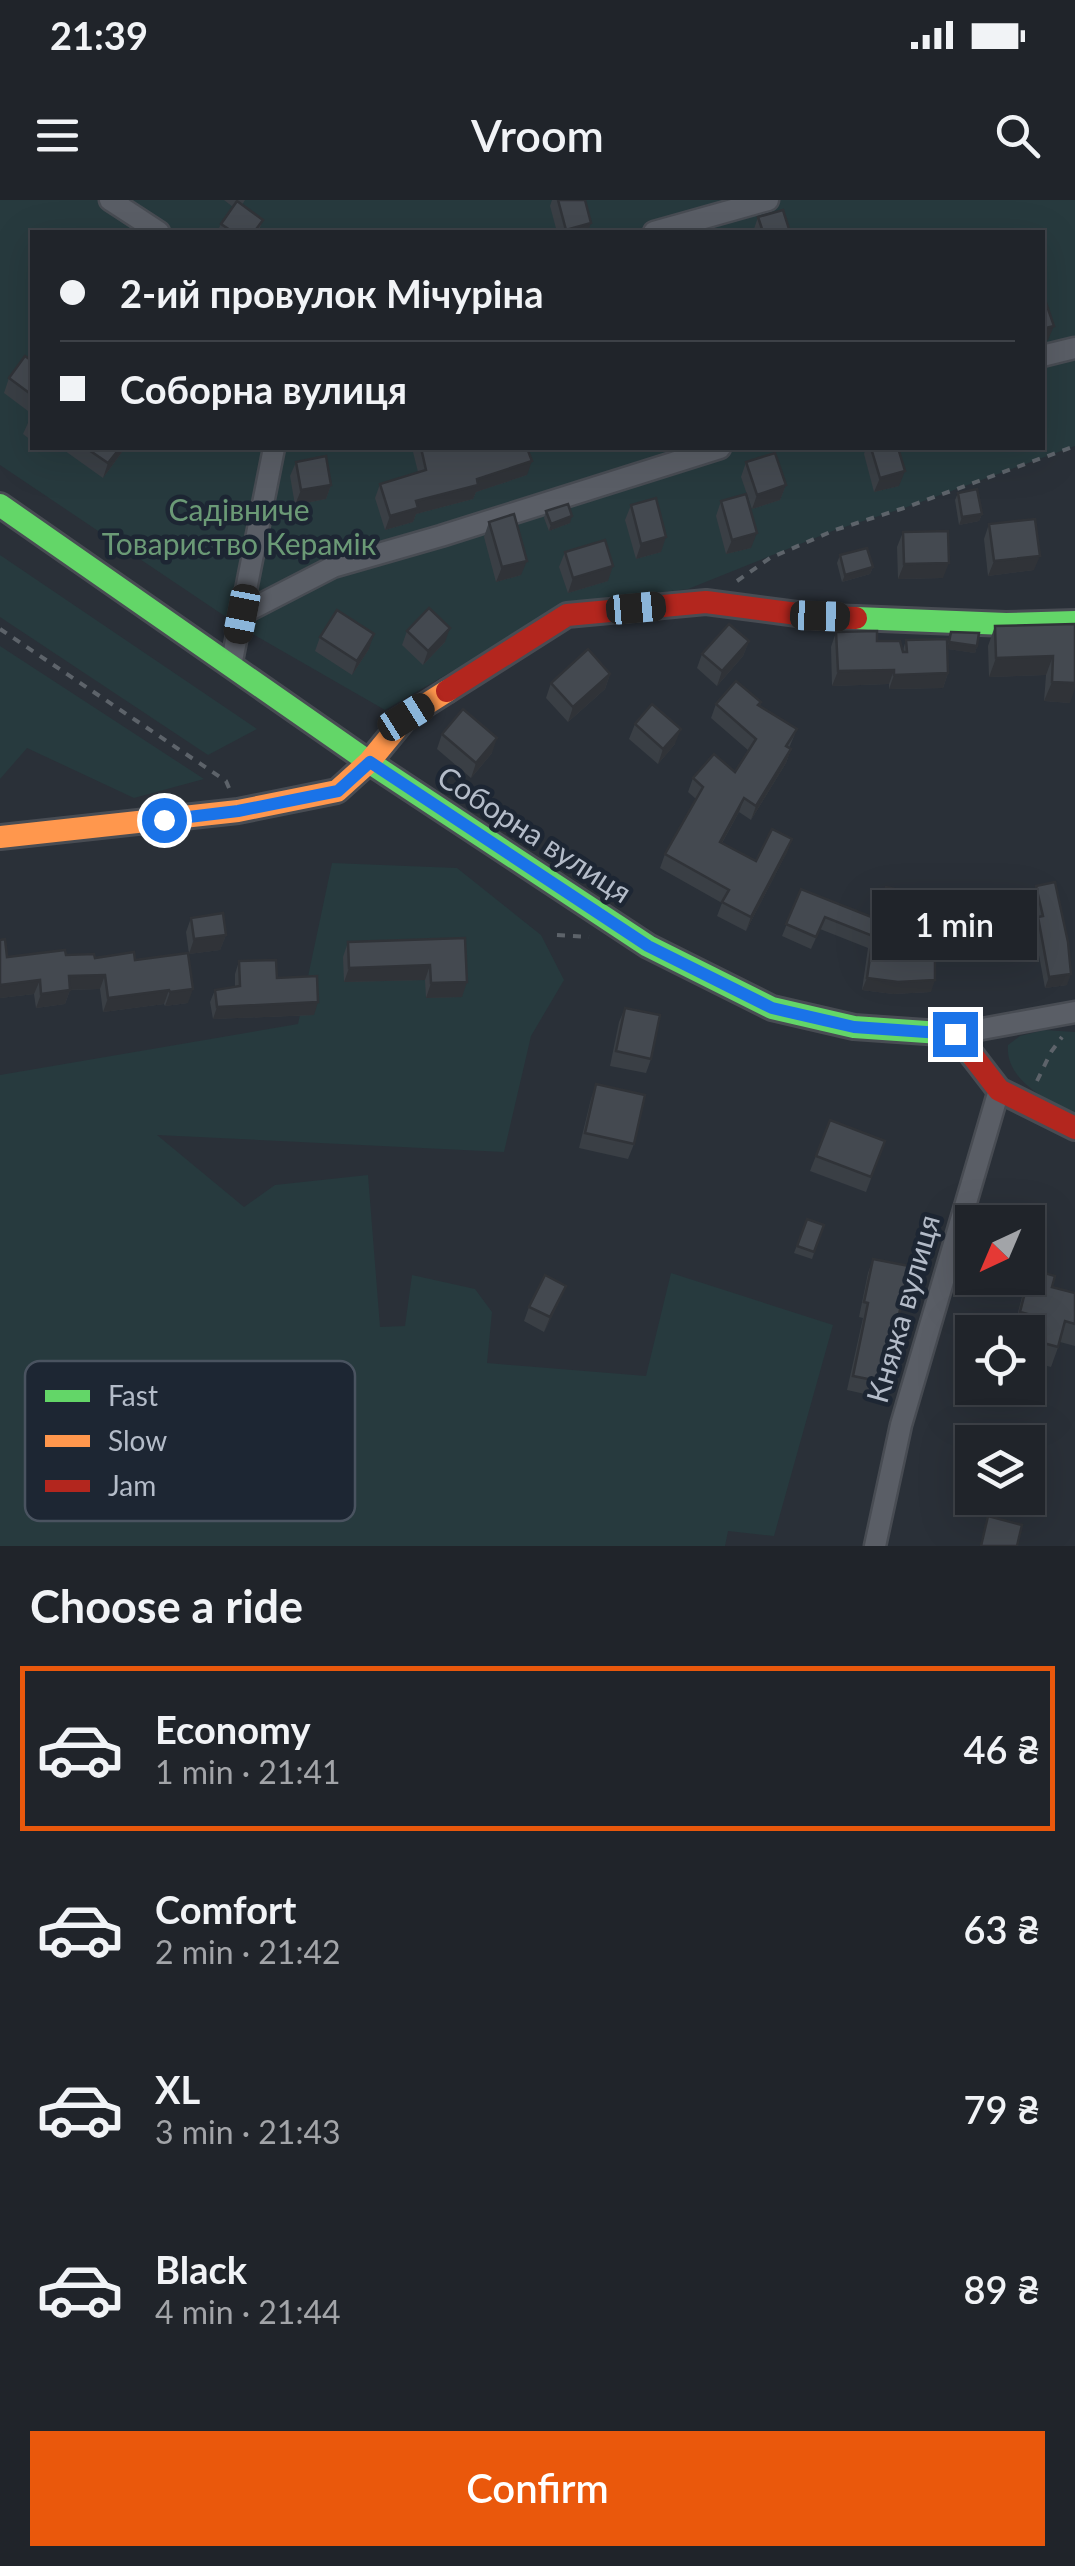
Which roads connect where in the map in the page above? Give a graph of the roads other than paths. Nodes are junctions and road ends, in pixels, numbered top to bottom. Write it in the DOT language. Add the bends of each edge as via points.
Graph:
graph roads {
  1 [pos="110,200"];
  2 [pos="768,200"];
  3 [pos="156,230"];
  4 [pos="661,230"];
  5 [pos="1075,348"];
  6 [pos="1045,355"];
  7 [pos="274,450"];
  8 [pos="714,450"];
  9 [pos="0,505"];
  10 [pos="242,614"];
  11 [pos="1075,622"];
  12 [pos="231,666"];
  13 [pos="370,762"];
  14 [pos="0,837"];
  15 [pos="1071,1021"];
  16 [pos="955,1034"];
  17 [pos="999,1090"];
  18 [pos="1075,1128"];
  19 [pos="874,1546"];
  1 -- 3 [label="street"];
  2 -- 4 [label="street"];
  5 -- 6 [label="street"];
  7 -- 10 [label="street"];
  8 -- 10 [label="street" via="334,566"];
  9 -- 12 [label="main road, Соборна вулиця"];
  10 -- 12 [label="street"];
  11 -- 13 [label="main road" via="820,616 706,602 566,615 406,717"];
  12 -- 13 [label="main road, Соборна вулиця"];
  13 -- 14 [label="main road" via="338,791 238,811"];
  13 -- 16 [label="main road, Соборна вулиця" via="648,946 772,1008 854,1027"];
  15 -- 16 [label="street"];
  16 -- 17 [label="main road"];
  17 -- 18 [label="main road"];
  17 -- 19 [label="street, Княжа вулиця" via="901,1425"];
}
